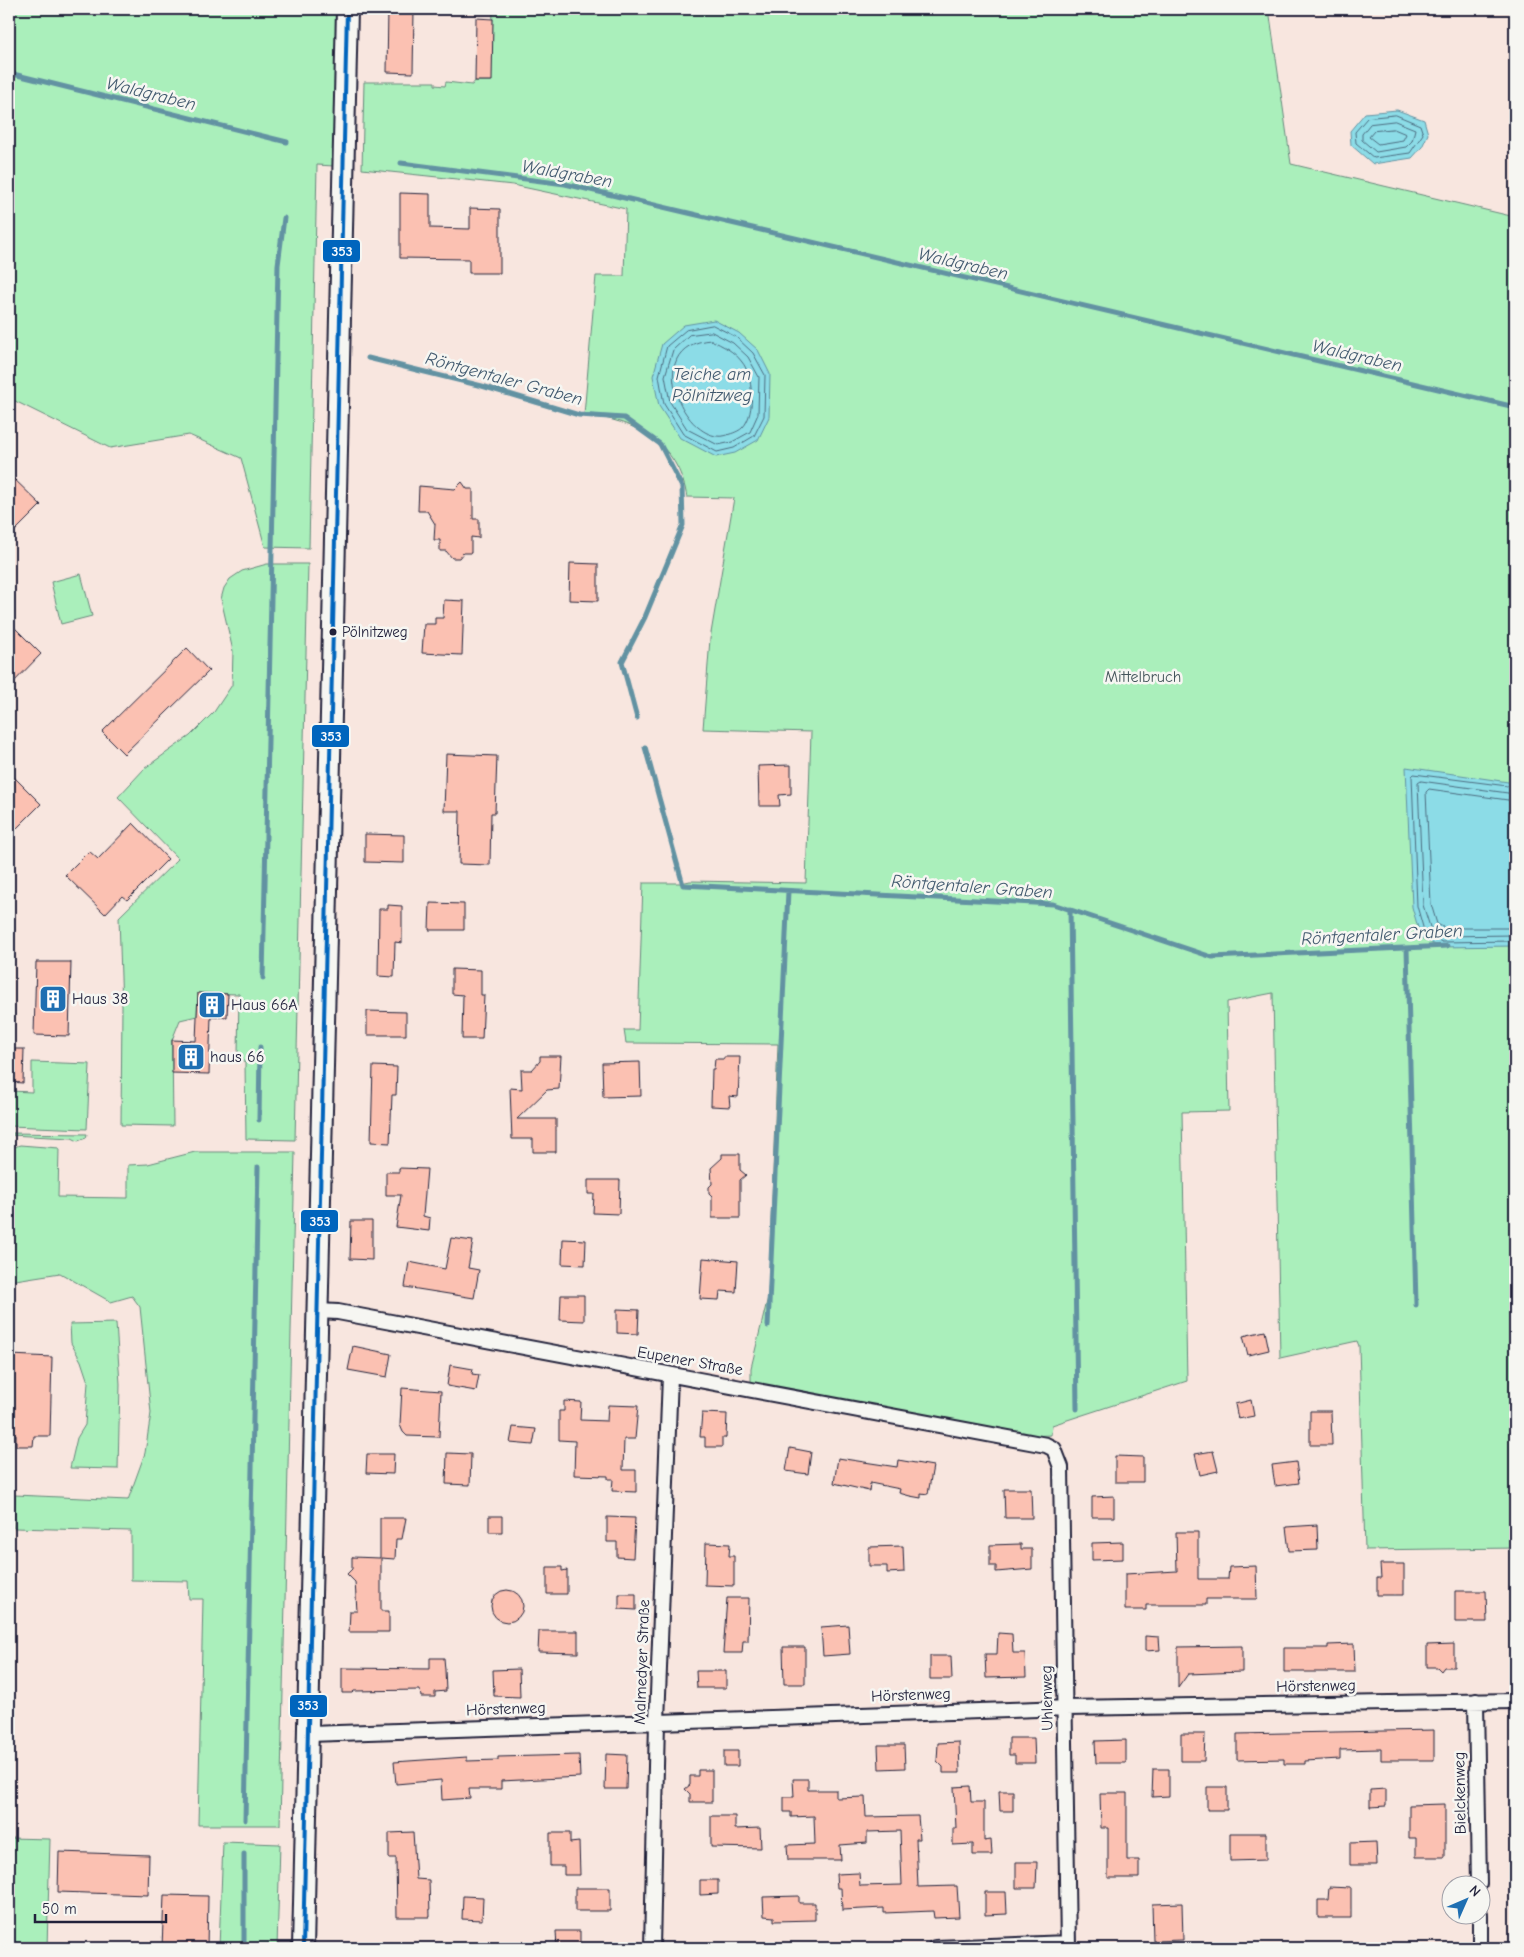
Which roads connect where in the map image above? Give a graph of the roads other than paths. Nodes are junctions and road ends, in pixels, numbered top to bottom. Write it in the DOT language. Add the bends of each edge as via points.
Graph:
graph roads {
  1 [pos="347,9"];
  2 [pos="318,1311"];
  3 [pos="670,1376"];
  4 [pos="1054,1449"];
  5 [pos="1476,1701"];
  6 [pos="1515,1701"];
  7 [pos="1065,1708"];
  8 [pos="657,1721"];
  9 [pos="309,1734"];
  10 [pos="1479,1874"];
  11 [pos="1480,1924"];
  12 [pos="1068,1946"];
  13 [pos="303,1948"];
  14 [pos="652,1948"];
  15 [pos="935,1948"];
  16 [pos="1480,1948"];
  1 -- 2 [label="street"];
  2 -- 3 [label="street, Eupener Straße" via="338,1312"];
  2 -- 9 [label="street"];
  3 -- 4 [label="street, Eupener Straße"];
  3 -- 8 [label="street, Malmedyer Straße"];
  4 -- 7 [label="street, Uhlenweg" via="1061,1467"];
  5 -- 6 [label="street, Hörstenweg"];
  5 -- 7 [label="street, Hörstenweg"];
  5 -- 10 [label="street, Bielckenweg"];
  7 -- 8 [label="street, Hörstenweg"];
  7 -- 12 [label="street, Uhlenweg"];
  8 -- 9 [label="street, Hörstenweg"];
  8 -- 14 [label="street, Malmedyer Straße"];
  9 -- 13 [label="street"];
  11 -- 16 [label="street"];
  12 -- 15 [label="street"];
}
